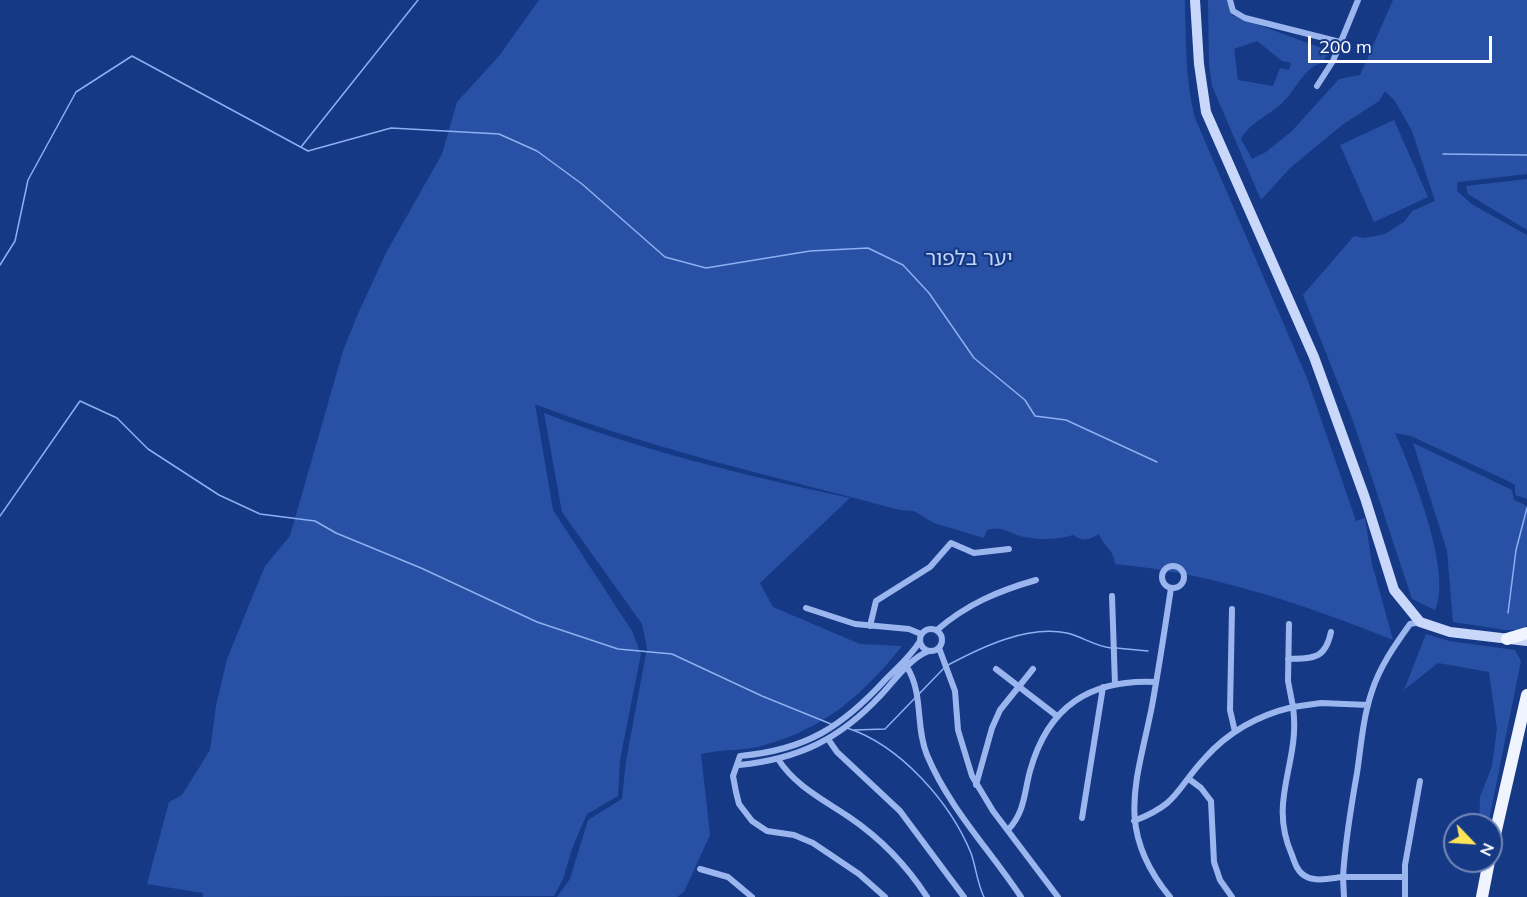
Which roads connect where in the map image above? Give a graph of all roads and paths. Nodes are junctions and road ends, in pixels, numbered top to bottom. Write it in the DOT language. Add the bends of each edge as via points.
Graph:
graph roads {
  1 [pos="1195,0"];
  2 [pos="1230,0"];
  3 [pos="1358,0"];
  4 [pos="1340,42"];
  5 [pos="1317,86"];
  6 [pos="1010,549"];
  7 [pos="1036,580"];
  8 [pos="1171,588"];
  9 [pos="1112,596"];
  10 [pos="806,608"];
  11 [pos="1232,609"];
  12 [pos="1420,622"];
  13 [pos="1289,624"];
  14 [pos="870,627"];
  15 [pos="937,630"];
  16 [pos="1331,632"];
  17 [pos="1527,633"];
  18 [pos="921,638"];
  19 [pos="1507,639"];
  20 [pos="1527,641"];
  21 [pos="939,648"];
  22 [pos="929,651"];
  23 [pos="1288,659"];
  24 [pos="908,667"];
  25 [pos="996,669"];
  26 [pos="1033,669"];
  27 [pos="1156,682"];
  28 [pos="1116,684"];
  29 [pos="1019,685"];
  30 [pos="1103,687"];
  31 [pos="1527,695"];
  32 [pos="1368,705"];
  33 [pos="1293,707"];
  34 [pos="856,715"];
  35 [pos="1057,716"];
  36 [pos="1235,732"];
  37 [pos="832,733"];
  38 [pos="828,739"];
  39 [pos="778,759"];
  40 [pos="739,765"];
  41 [pos="1189,779"];
  42 [pos="1420,781"];
  43 [pos="976,785"];
  44 [pos="1500,813"];
  45 [pos="1082,818"];
  46 [pos="1134,821"];
  47 [pos="1008,830"];
  48 [pos="700,869"];
  49 [pos="1487,873"];
  50 [pos="1343,877"];
  51 [pos="1404,877"];
  52 [pos="752,897"];
  53 [pos="885,897"];
  54 [pos="927,897"];
  55 [pos="964,897"];
  56 [pos="1020,897"];
  57 [pos="1058,897"];
  58 [pos="1170,897"];
  59 [pos="1232,897"];
  60 [pos="1344,897"];
  61 [pos="1405,897"];
  62 [pos="1482,897"];
  1 -- 12 [label="main road" via="1206,112 1314,357 1394,590"];
  2 -- 4 [label="street" via="1233,11 1245,18"];
  3 -- 4 [label="street"];
  4 -- 5 [label="street"];
  6 -- 14 [label="street" via="974,553 951,543 930,567 876,601"];
  7 -- 15 [label="street" via="983,598"];
  8 -- 27 [label="street"];
  9 -- 28 [label="street"];
  10 -- 14 [label="street"];
  11 -- 36 [label="street" via="1230,710"];
  12 -- 19 [label="main road" via="1450,632"];
  12 -- 32 [label="street" via="1410,624 1390,653"];
  13 -- 23 [label="street"];
  14 -- 18 [label="street" via="909,629"];
  15 -- 18 [label="street" via="930,628"];
  15 -- 21 [label="street" via="943,639"];
  16 -- 23 [label="street" via="1323,653"];
  17 -- 19 [label="highway"];
  18 -- 22 [label="street"];
  18 -- 34 [label="street"];
  19 -- 20 [label="main road"];
  21 -- 22 [label="street"];
  21 -- 43 [label="street" via="955,691 962,751"];
  22 -- 24 [label="street"];
  23 -- 33 [label="street"];
  24 -- 34 [label="street"];
  24 -- 56 [label="street" via="918,688 923,746 928,759 962,817"];
  25 -- 29 [label="street"];
  26 -- 29 [label="street"];
  27 -- 28 [label="street"];
  27 -- 46 [label="street" via="1135,780"];
  28 -- 30 [label="street"];
  29 -- 35 [label="street"];
  29 -- 43 [label="street" via="992,728"];
  30 -- 35 [label="street" via="1084,694"];
  30 -- 45 [label="street"];
  31 -- 44 [label="highway"];
  32 -- 33 [label="street" via="1321,702"];
  32 -- 50 [label="street"];
  33 -- 36 [label="street" via="1256,718"];
  33 -- 50 [label="street" via="1295,735 1283,796 1283,831 1302,874 1309,879"];
  34 -- 37 [label="street"];
  35 -- 47 [label="street" via="1039,743 1023,808"];
  36 -- 41 [label="street" via="1207,756"];
  37 -- 38 [label="street"];
  37 -- 40 [label="street" via="740,756"];
  38 -- 39 [label="street" via="807,751"];
  38 -- 55 [label="street" via="900,811"];
  39 -- 40 [label="street"];
  39 -- 54 [label="street" via="801,785 852,819 898,859"];
  40 -- 53 [label="street" via="733,776 736,792 739,804 752,821 767,831 813,843"];
  41 -- 46 [label="street" via="1167,805"];
  41 -- 59 [label="street" via="1211,801 1214,862"];
  42 -- 51 [label="street"];
  43 -- 47 [label="street"];
  46 -- 58 [label="street" via="1149,864"];
  47 -- 57 [label="street"];
  48 -- 52 [label="street" via="728,877"];
  49 -- 62 [label="highway"];
  50 -- 51 [label="street"];
  50 -- 60 [label="street"];
  51 -- 61 [label="street"];
}
